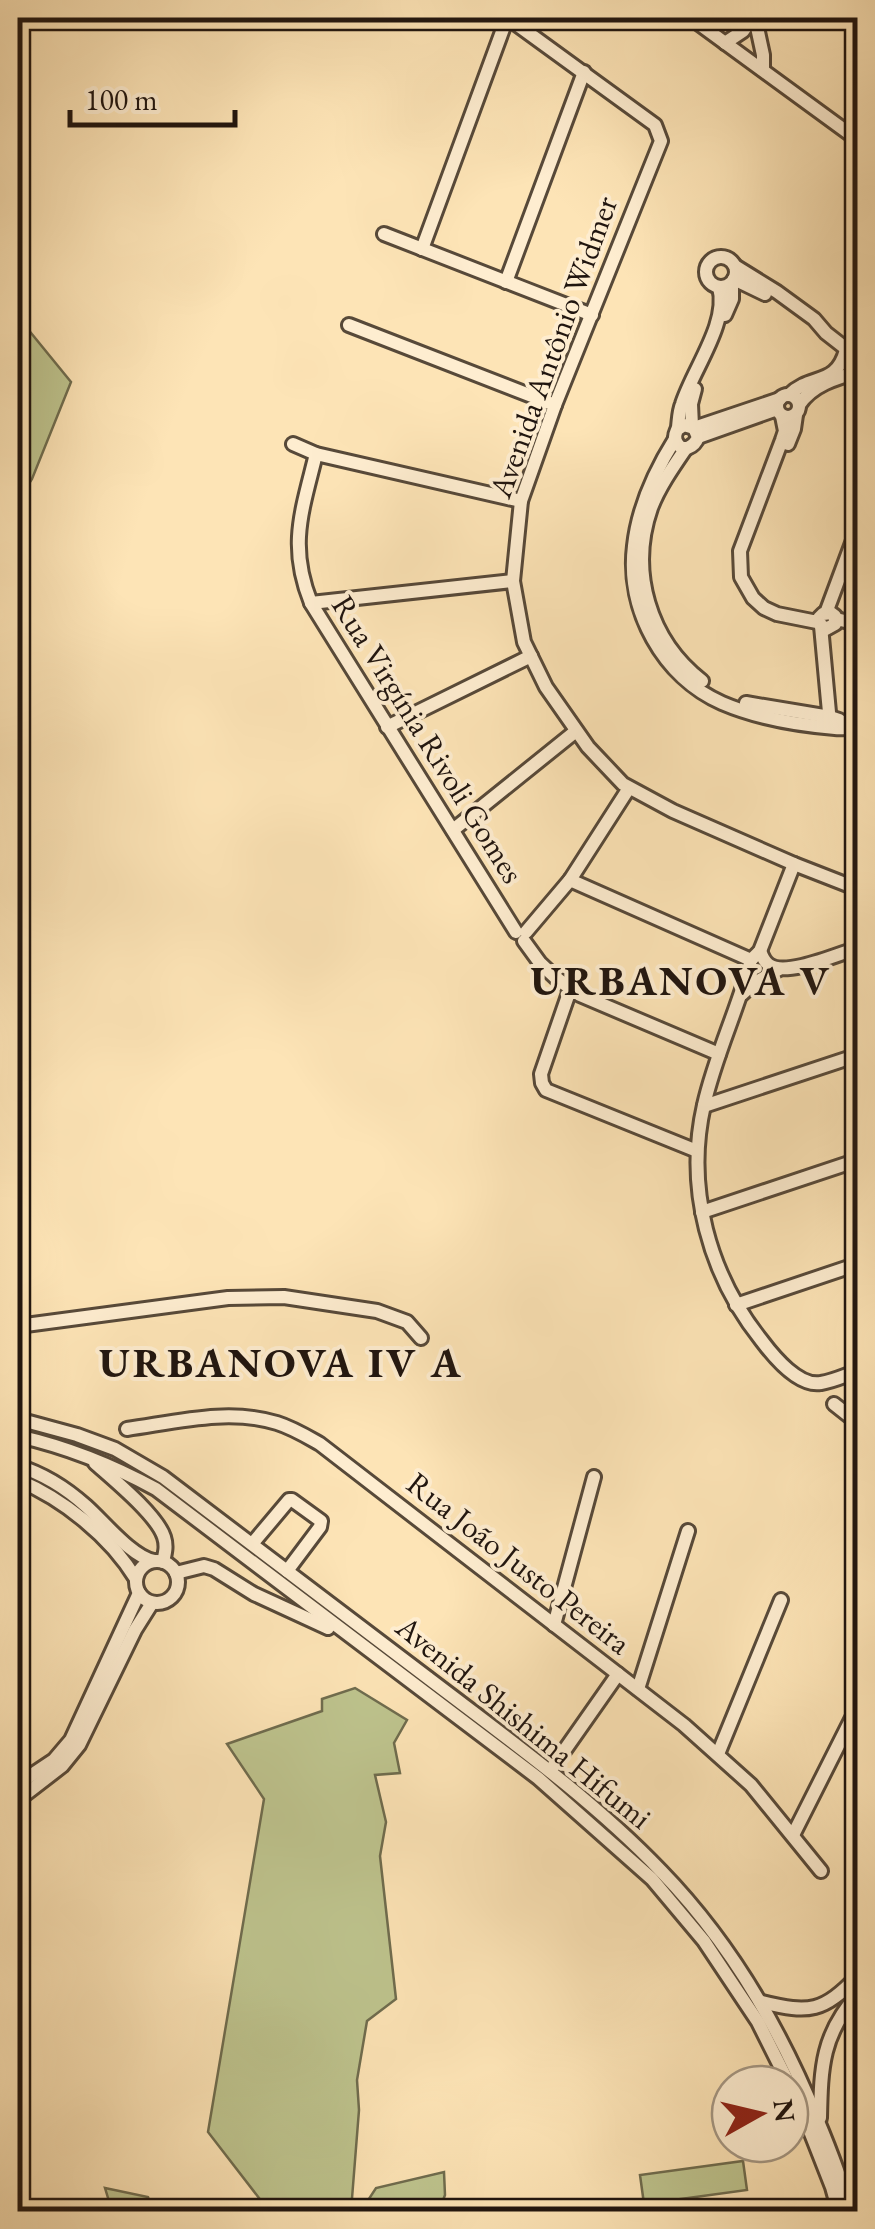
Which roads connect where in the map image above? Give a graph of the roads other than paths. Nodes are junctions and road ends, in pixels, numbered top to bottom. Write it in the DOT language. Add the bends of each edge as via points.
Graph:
graph roads {
  1 [pos="508,18"];
  2 [pos="691,18"];
  3 [pos="754,18"];
  4 [pos="725,43"];
  5 [pos="763,70"];
  6 [pos="584,72"];
  7 [pos="855,135"];
  8 [pos="384,234"];
  9 [pos="422,248"];
  10 [pos="506,282"];
  11 [pos="592,315"];
  12 [pos="349,325"];
  13 [pos="852,354"];
  14 [pos="858,372"];
  15 [pos="555,405"];
  16 [pos="787,406"];
  17 [pos="687,434"];
  18 [pos="293,444"];
  19 [pos="316,454"];
  20 [pos="521,502"];
  21 [pos="858,527"];
  22 [pos="513,581"];
  23 [pos="311,603"];
  24 [pos="825,621"];
  25 [pos="858,624"];
  26 [pos="531,656"];
  27 [pos="841,725"];
  28 [pos="387,727"];
  29 [pos="576,731"];
  30 [pos="629,788"];
  31 [pos="453,830"];
  32 [pos="794,864"];
  33 [pos="570,880"];
  34 [pos="858,889"];
  35 [pos="522,935"];
  36 [pos="858,948"];
  37 [pos="757,956"];
  38 [pos="779,969"];
  39 [pos="570,990"];
  40 [pos="740,996"];
  41 [pos="718,1054"];
  42 [pos="858,1055"];
  43 [pos="704,1106"];
  44 [pos="697,1151"];
  45 [pos="858,1160"];
  46 [pos="702,1212"];
  47 [pos="858,1264"];
  48 [pos="736,1305"];
  49 [pos="18,1326"];
  50 [pos="420,1338"];
  51 [pos="858,1371"];
  52 [pos="834,1404"];
  53 [pos="18,1419"];
  54 [pos="858,1423"];
  55 [pos="127,1428"];
  56 [pos="18,1436"];
  57 [pos="86,1455"];
  58 [pos="18,1466"];
  59 [pos="594,1477"];
  60 [pos="18,1480"];
  61 [pos="160,1483"];
  62 [pos="688,1531"];
  63 [pos="252,1544"];
  64 [pos="158,1561"];
  65 [pos="287,1571"];
  66 [pos="176,1573"];
  67 [pos="136,1579"];
  68 [pos="138,1594"];
  69 [pos="781,1600"];
  70 [pos="152,1603"];
  71 [pos="554,1625"];
  72 [pos="359,1644"];
  73 [pos="618,1674"];
  74 [pos="638,1689"];
  75 [pos="858,1706"];
  76 [pos="718,1754"];
  77 [pos="550,1771"];
  78 [pos="18,1784"];
  79 [pos="18,1800"];
  80 [pos="793,1835"];
  81 [pos="821,1871"];
  82 [pos="858,1976"];
  83 [pos="858,1994"];
  84 [pos="762,2002"];
  85 [pos="820,2125"];
  86 [pos="839,2212"];
  87 [pos="850,2212"];
  1 -- 6 [label="street, Avenida Antônio Widmer"];
  1 -- 9 [label="street"];
  2 -- 4 [label="street"];
  3 -- 4 [label="street"];
  3 -- 5 [label="street"];
  4 -- 5 [label="street"];
  5 -- 7 [label="street"];
  6 -- 10 [label="street"];
  6 -- 11 [label="street, Avenida Antônio Widmer" via="655,125 661,141"];
  8 -- 9 [label="street"];
  9 -- 10 [label="street"];
  10 -- 11 [label="street"];
  11 -- 15 [label="street, Avenida Antônio Widmer"];
  12 -- 15 [label="street"];
  13 -- 16 [label="street" via="834,373 797,388"];
  13 -- 17 [label="street" via="814,319 730,279 682,402"];
  14 -- 16 [label="street"];
  15 -- 20 [label="street, Avenida Antônio Widmer"];
  16 -- 17 [label="street"];
  16 -- 24 [label="street" via="782,440 740,552 741,578 764,608"];
  17 -- 27 [label="street" via="646,526 646,594 655,625 694,676 718,692"];
  18 -- 19 [label="street"];
  19 -- 20 [label="street"];
  19 -- 23 [label="street, Rua Virgínia Rivoli Gomes" via="298,550"];
  20 -- 22 [label="street, Avenida Antônio Widmer"];
  21 -- 24 [label="street"];
  22 -- 23 [label="street"];
  22 -- 26 [label="street, Avenida Antônio Widmer"];
  23 -- 28 [label="street, Rua Virgínia Rivoli Gomes"];
  24 -- 25 [label="street"];
  24 -- 27 [label="street"];
  26 -- 28 [label="street"];
  26 -- 29 [label="street, Avenida Antônio Widmer"];
  28 -- 31 [label="street, Rua Virgínia Rivoli Gomes"];
  29 -- 30 [label="street, Avenida Antônio Widmer"];
  29 -- 31 [label="street"];
  30 -- 32 [label="street, Avenida Antônio Widmer"];
  30 -- 33 [label="street"];
  31 -- 35 [label="street, Rua Virgínia Rivoli Gomes"];
  32 -- 34 [label="street, Avenida Antônio Widmer"];
  32 -- 37 [label="street"];
  33 -- 35 [label="street"];
  33 -- 37 [label="street"];
  35 -- 39 [label="street, Rua Virgínia Rivoli Gomes"];
  36 -- 38 [label="street"];
  37 -- 38 [label="street"];
  37 -- 40 [label="street"];
  38 -- 40 [label="street"];
  39 -- 41 [label="street, Rua Virgínia Rivoli Gomes"];
  39 -- 44 [label="street" via="541,1074 546,1090"];
  40 -- 41 [label="street"];
  41 -- 43 [label="street"];
  42 -- 43 [label="street"];
  43 -- 44 [label="street"];
  44 -- 46 [label="street"];
  45 -- 46 [label="street"];
  46 -- 48 [label="street"];
  47 -- 48 [label="street"];
  48 -- 51 [label="street" via="766,1347 807,1382"];
  49 -- 50 [label="street" via="228,1298 284,1297 376,1310 407,1322"];
  52 -- 54 [label="street"];
  53 -- 61 [label="street, Avenida Shishima Hifumi" via="115,1450"];
  55 -- 71 [label="street, Rua João Justo Pereira" via="234,1416 288,1427 339,1457"];
  56 -- 57 [label="street, Avenida Shishima Hifumi"];
  57 -- 61 [label="street, Avenida Shishima Hifumi"];
  57 -- 64 [label="street" via="162,1532 166,1544"];
  58 -- 64 [label="street" via="64,1488 133,1551"];
  59 -- 71 [label="street"];
  60 -- 67 [label="street" via="73,1513"];
  61 -- 63 [label="street, Avenida Shishima Hifumi"];
  61 -- 72 [label="street, Avenida Shishima Hifumi"];
  62 -- 74 [label="street"];
  63 -- 65 [label="street, Avenida Shishima Hifumi"];
  63 -- 65 [label="street" via="289,1500 306,1510 320,1527"];
  64 -- 66 [label="street"];
  64 -- 67 [label="street" via="142,1567"];
  65 -- 77 [label="street, Avenida Shishima Hifumi"];
  66 -- 70 [label="street" via="175,1594"];
  66 -- 72 [label="street" via="214,1569"];
  67 -- 68 [label="street"];
  68 -- 70 [label="street"];
  68 -- 78 [label="street" via="70,1740"];
  69 -- 76 [label="street"];
  70 -- 79 [label="street" via="80,1745"];
  71 -- 73 [label="street, Rua João Justo Pereira"];
  72 -- 86 [label="street, Avenida Shishima Hifumi" via="538,1778 678,1909 774,2051"];
  73 -- 74 [label="street, Rua João Justo Pereira"];
  73 -- 77 [label="street"];
  74 -- 76 [label="street, Rua João Justo Pereira"];
  75 -- 80 [label="street"];
  76 -- 80 [label="street, Rua João Justo Pereira"];
  77 -- 84 [label="street, Avenida Shishima Hifumi" via="664,1874"];
  80 -- 81 [label="street, Rua João Justo Pereira"];
  82 -- 84 [label="street" via="825,2005 793,2009"];
  83 -- 85 [label="street" via="834,2026 824,2054"];
  84 -- 85 [label="street, Avenida Shishima Hifumi"];
  85 -- 87 [label="street, Avenida Shishima Hifumi"];
}
